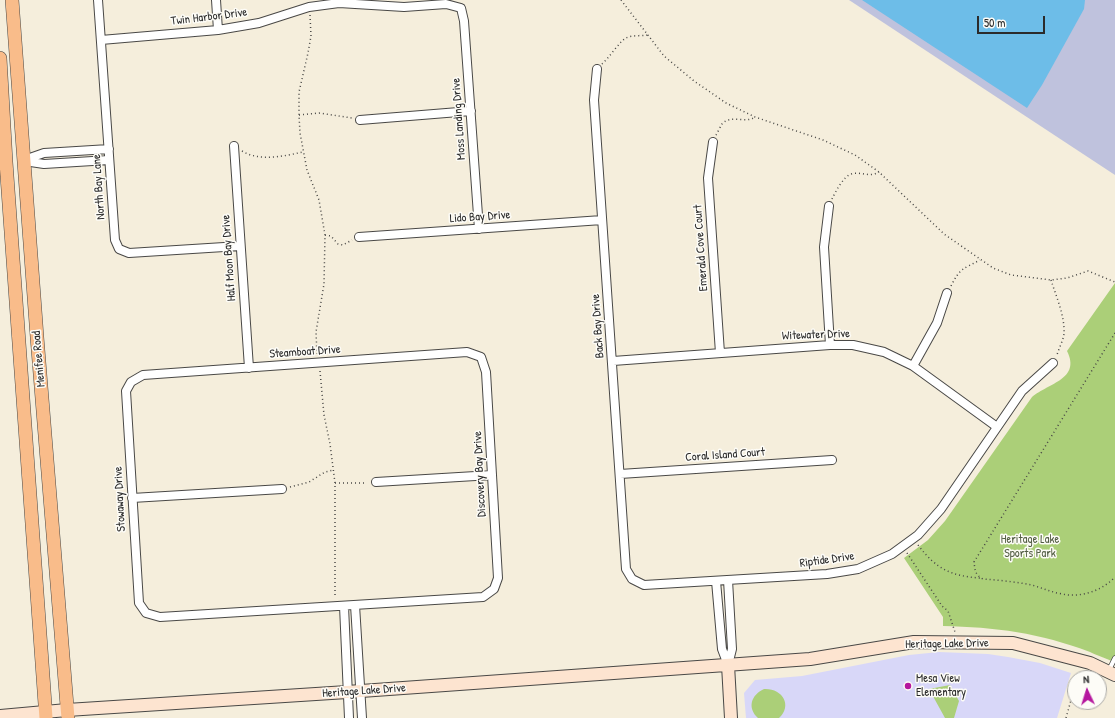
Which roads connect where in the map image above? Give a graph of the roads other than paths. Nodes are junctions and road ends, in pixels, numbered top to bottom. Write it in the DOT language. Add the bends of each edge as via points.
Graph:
graph roads {
  1 [pos="12,0"];
  2 [pos="98,0"];
  3 [pos="216,0"];
  4 [pos="339,1"];
  5 [pos="461,8"];
  6 [pos="218,30"];
  7 [pos="101,40"];
  8 [pos="0,58"];
  9 [pos="597,69"];
  10 [pos="471,112"];
  11 [pos="360,120"];
  12 [pos="712,142"];
  13 [pos="234,146"];
  14 [pos="109,149"];
  15 [pos="24,160"];
  16 [pos="110,160"];
  17 [pos="3,162"];
  18 [pos="829,206"];
  19 [pos="602,220"];
  20 [pos="479,229"];
  21 [pos="359,237"];
  22 [pos="240,246"];
  23 [pos="947,293"];
  24 [pos="830,345"];
  25 [pos="720,353"];
  26 [pos="481,357"];
  27 [pos="613,361"];
  28 [pos="1053,363"];
  29 [pos="913,366"];
  30 [pos="249,368"];
  31 [pos="131,382"];
  32 [pos="997,427"];
  33 [pos="832,460"];
  34 [pos="620,474"];
  35 [pos="492,475"];
  36 [pos="376,482"];
  37 [pos="282,489"];
  38 [pos="132,498"];
  39 [pos="632,579"];
  40 [pos="728,580"];
  41 [pos="716,581"];
  42 [pos="354,605"];
  43 [pos="340,606"];
  44 [pos="1115,658"];
  45 [pos="728,665"];
  46 [pos="1112,674"];
  47 [pos="360,691"];
  48 [pos="347,692"];
  49 [pos="67,714"];
  50 [pos="46,715"];
  51 [pos="0,716"];
  52 [pos="349,718"];
  53 [pos="362,718"];
  54 [pos="731,718"];
  1 -- 15 [label="main road, Menifee Road"];
  2 -- 7 [label="street, North Bay Lane"];
  3 -- 6 [label="street"];
  4 -- 5 [label="street, Twin Harbor Drive" via="404,7 446,4"];
  4 -- 6 [label="street, Twin Harbor Drive" via="309,7 259,23"];
  5 -- 10 [label="street, Moss Landing Drive"];
  6 -- 7 [label="street, Twin Harbor Drive"];
  7 -- 14 [label="street, North Bay Lane"];
  8 -- 17 [label="main road, Menifee Road"];
  9 -- 19 [label="street, Back Bay Drive" via="594,100"];
  10 -- 11 [label="street"];
  10 -- 20 [label="street, Moss Landing Drive"];
  12 -- 25 [label="street, Emerald Cove Court" via="708,178"];
  13 -- 22 [label="street, Half Moon Bay Drive"];
  14 -- 15 [label="street" via="44,153"];
  14 -- 16 [label="street, North Bay Lane"];
  15 -- 16 [label="street" via="44,164"];
  15 -- 17 [label="street"];
  15 -- 49 [label="main road, Menifee Road"];
  16 -- 22 [label="street, North Bay Lane" via="115,240 119,249 129,253"];
  17 -- 50 [label="main road, Menifee Road"];
  18 -- 24 [label="street" via="824,247"];
  19 -- 20 [label="street, Lido Bay Drive"];
  19 -- 27 [label="street, Back Bay Drive"];
  20 -- 21 [label="street, Lido Bay Drive"];
  22 -- 30 [label="street, Half Moon Bay Drive"];
  23 -- 29 [label="street" via="937,323"];
  24 -- 25 [label="street, Witewater Drive"];
  24 -- 29 [label="street, Witewater Drive" via="853,345 884,352"];
  25 -- 27 [label="street, Witewater Drive"];
  26 -- 30 [label="street, Steamboat Drive" via="467,352"];
  26 -- 35 [label="street, Discovery Bay Drive" via="486,372"];
  27 -- 34 [label="street, Back Bay Drive"];
  28 -- 32 [label="street, Riptide Drive" via="1022,391"];
  29 -- 32 [label="street, Witewater Drive"];
  30 -- 31 [label="street, Steamboat Drive" via="143,375"];
  31 -- 38 [label="street, Stowaway Drive" via="126,391"];
  32 -- 40 [label="street, Riptide Drive" via="941,509 918,535 892,554 858,569 826,574"];
  33 -- 34 [label="street, Coral Island Court"];
  34 -- 39 [label="street, Back Bay Drive" via="626,570"];
  35 -- 36 [label="street"];
  35 -- 42 [label="street, Discovery Bay Drive" via="498,578 494,589 483,597"];
  37 -- 38 [label="street"];
  38 -- 43 [label="street, Stowaway Drive" via="139,603 146,613 160,617"];
  39 -- 41 [label="street, Riptide Drive" via="644,585"];
  40 -- 41 [label="street, Riptide Drive"];
  40 -- 45 [label="street" via="732,649"];
  41 -- 45 [label="street" via="722,649"];
  42 -- 43 [label="street"];
  42 -- 47 [label="street"];
  43 -- 48 [label="street"];
  44 -- 46 [label="lane"];
  45 -- 46 [label="street, Heritage Lake Drive" via="810,659 914,642 1013,643 1090,663"];
  45 -- 47 [label="street, Heritage Lake Drive"];
  45 -- 54 [label="street"];
  47 -- 48 [label="street, Heritage Lake Drive"];
  47 -- 53 [label="street"];
  48 -- 49 [label="street, Heritage Lake Drive"];
  48 -- 52 [label="street"];
  49 -- 50 [label="street, Heritage Lake Drive"];
  50 -- 51 [label="street, Heritage Lake Drive"];
}
